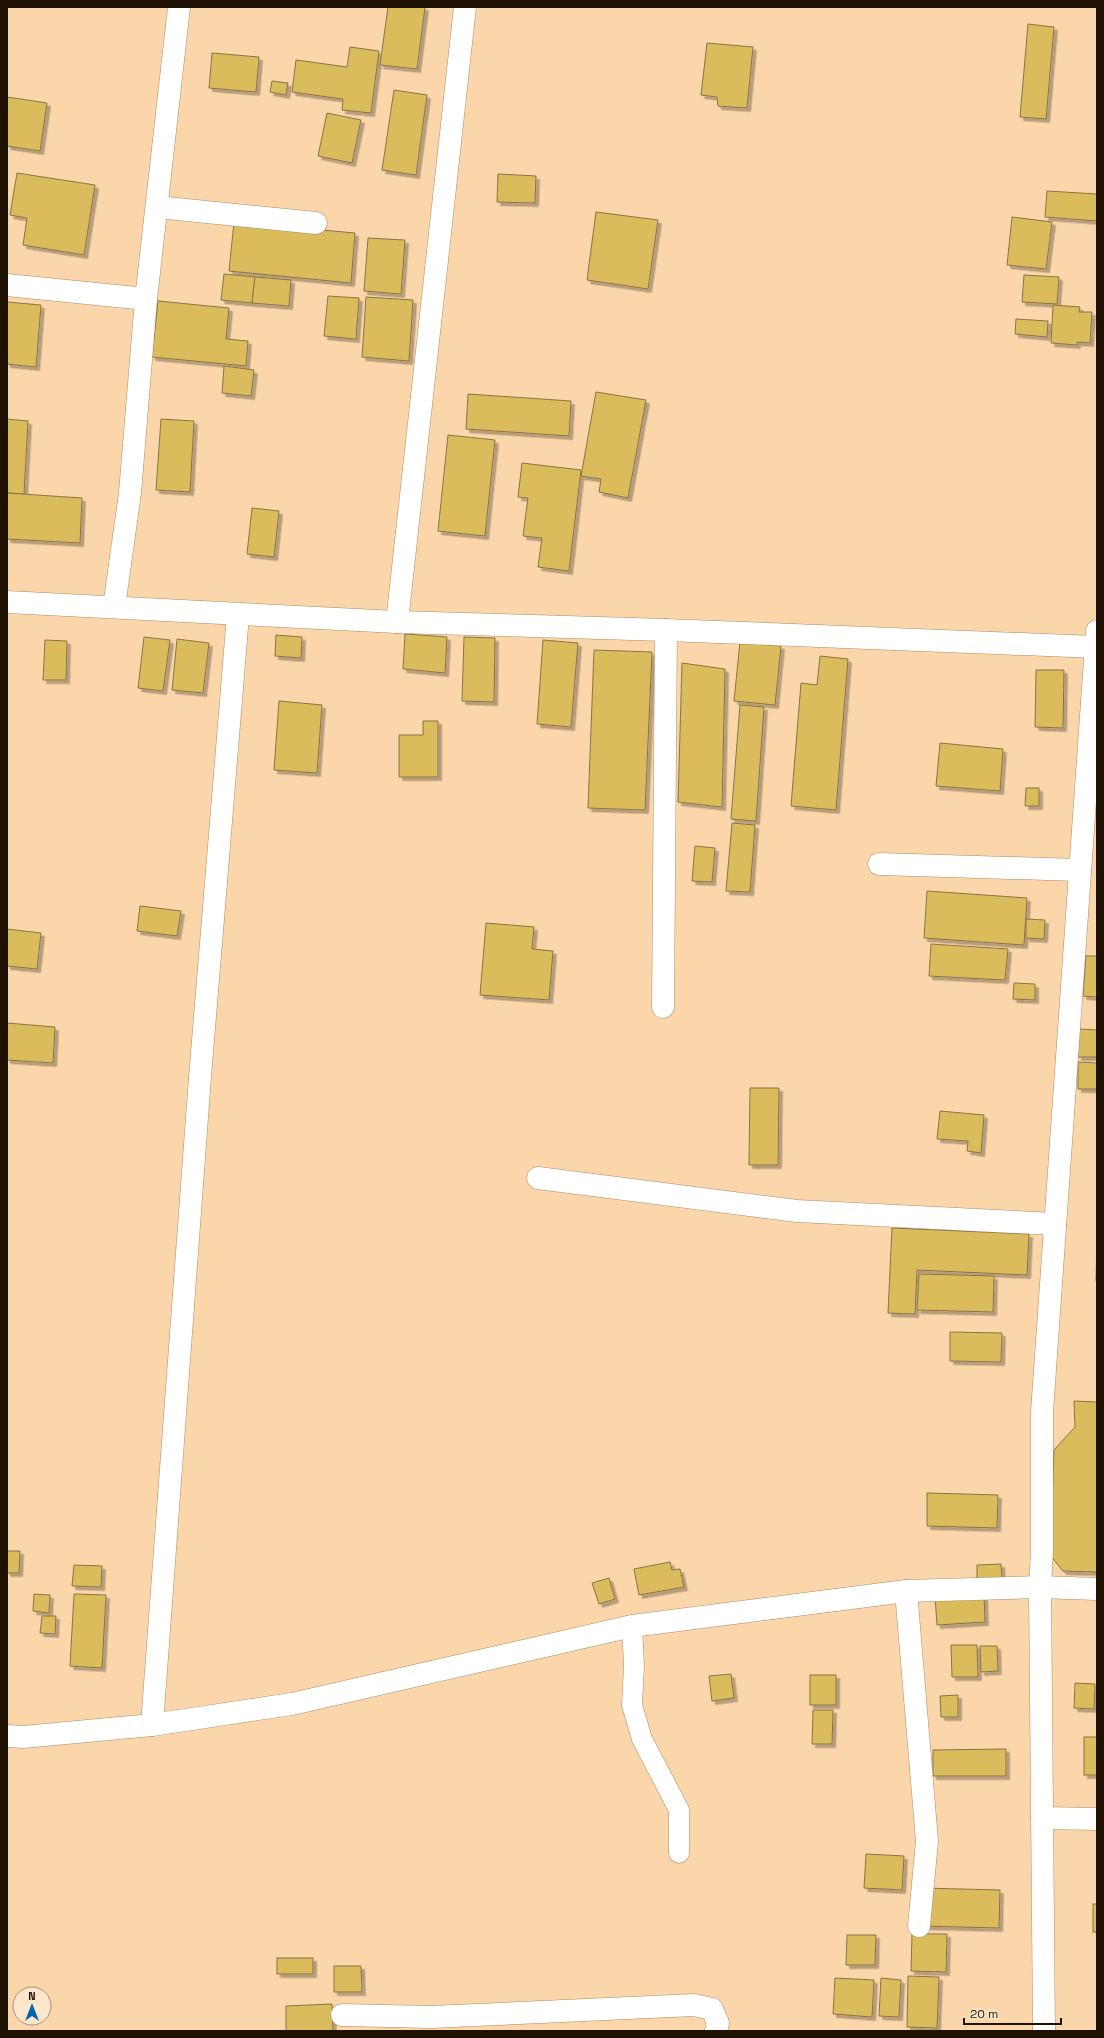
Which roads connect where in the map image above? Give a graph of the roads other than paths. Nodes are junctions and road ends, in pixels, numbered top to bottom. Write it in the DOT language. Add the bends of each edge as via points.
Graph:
graph roads {
  1 [pos="179,7"];
  2 [pos="465,7"];
  3 [pos="157,207"];
  4 [pos="316,223"];
  5 [pos="7,284"];
  6 [pos="146,299"];
  7 [pos="7,602"];
  8 [pos="114,607"];
  9 [pos="238,615"];
  10 [pos="397,622"];
  11 [pos="666,630"];
  12 [pos="1096,642"];
  13 [pos="879,864"];
  14 [pos="1080,870"];
  15 [pos="663,1007"];
  16 [pos="538,1178"];
  17 [pos="1055,1224"];
  18 [pos="1040,1587"];
  19 [pos="1097,1589"];
  20 [pos="906,1590"];
  21 [pos="632,1626"];
  22 [pos="152,1725"];
  23 [pos="7,1736"];
  24 [pos="1042,1818"];
  25 [pos="1097,1819"];
  26 [pos="679,1853"];
  27 [pos="919,1926"];
  28 [pos="342,2015"];
  29 [pos="716,2031"];
  30 [pos="1044,2031"];
  1 -- 3 [label="street"];
  2 -- 10 [label="street"];
  3 -- 4 [label="street"];
  3 -- 6 [label="street"];
  5 -- 6 [label="street"];
  6 -- 8 [label="street" via="130,493"];
  7 -- 8 [label="street"];
  8 -- 9 [label="street"];
  9 -- 10 [label="street"];
  9 -- 22 [label="street" via="201,1062"];
  10 -- 11 [label="street"];
  11 -- 12 [label="street"];
  11 -- 15 [label="street"];
  12 -- 14 [label="street"];
  13 -- 14 [label="street"];
  14 -- 17 [label="street"];
  16 -- 17 [label="street" via="797,1211"];
  17 -- 18 [label="street" via="1042,1412"];
  18 -- 19 [label="street"];
  18 -- 20 [label="street"];
  18 -- 24 [label="street"];
  20 -- 21 [label="street"];
  20 -- 27 [label="street" via="927,1842"];
  21 -- 22 [label="street" via="292,1704"];
  21 -- 26 [label="lane" via="632,1705 642,1738 679,1810"];
  22 -- 23 [label="street" via="23,1737"];
  24 -- 25 [label="street"];
  24 -- 30 [label="street"];
  28 -- 29 [label="street" via="430,2017 694,2005 712,2009 718,2023"];
}
